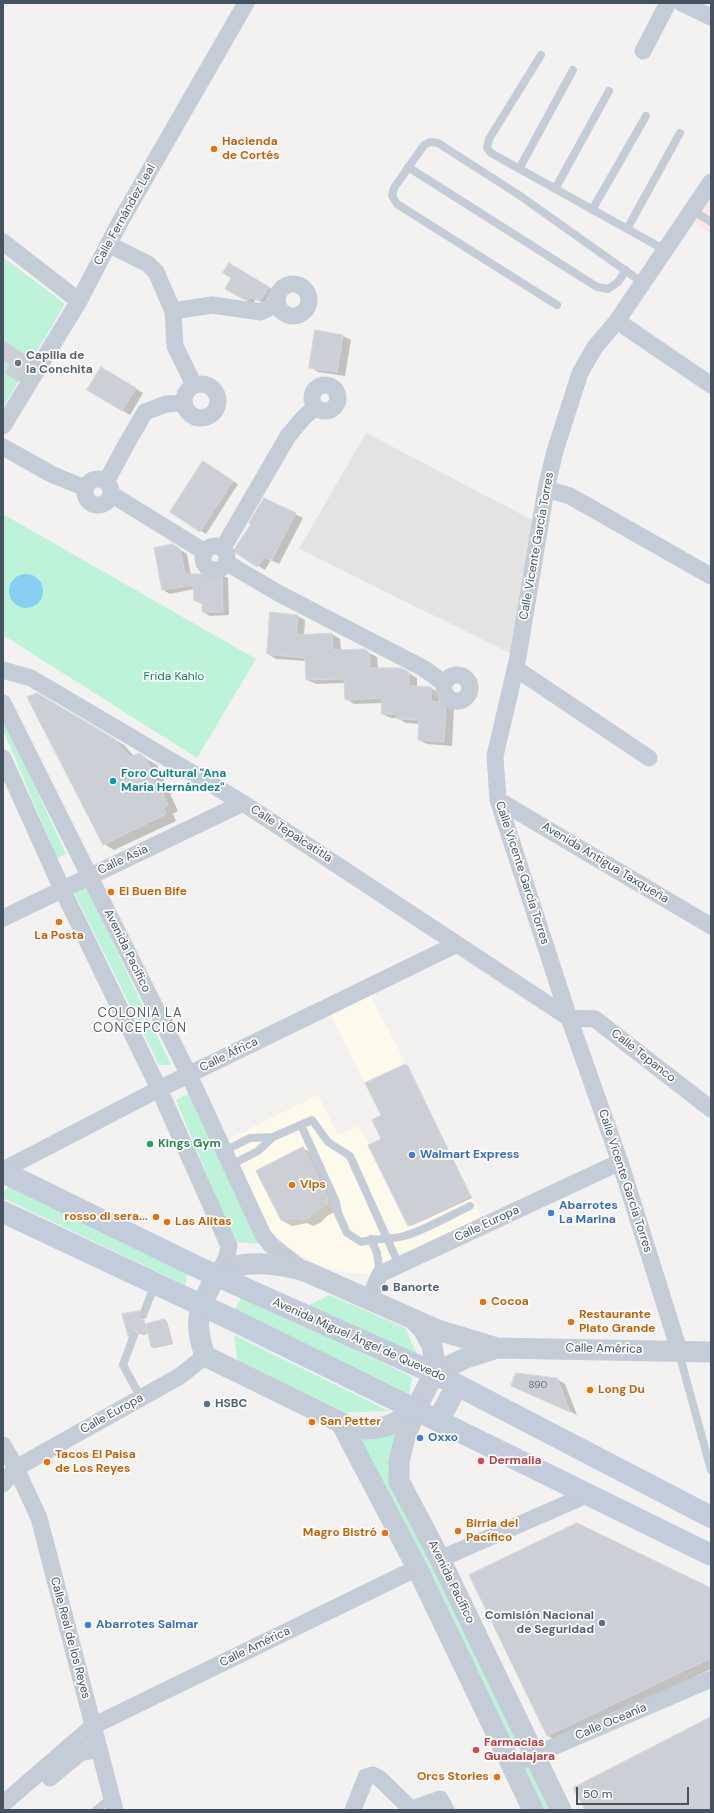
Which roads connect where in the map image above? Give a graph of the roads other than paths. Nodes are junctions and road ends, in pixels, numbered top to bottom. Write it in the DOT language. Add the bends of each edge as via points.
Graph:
graph roads {
  1 [pos="246,3"];
  2 [pos="668,3"];
  3 [pos="682,3"];
  4 [pos="711,17"];
  5 [pos="643,50"];
  6 [pos="541,55"];
  7 [pos="573,70"];
  8 [pos="609,91"];
  9 [pos="646,116"];
  10 [pos="680,133"];
  11 [pos="408,167"];
  12 [pos="519,169"];
  13 [pos="711,182"];
  14 [pos="555,189"];
  15 [pos="592,210"];
  16 [pos="692,210"];
  17 [pos="711,222"];
  18 [pos="627,229"];
  19 [pos="3,242"];
  20 [pos="108,244"];
  21 [pos="665,250"];
  22 [pos="626,270"];
  23 [pos="643,283"];
  24 [pos="78,301"];
  25 [pos="278,304"];
  26 [pos="556,305"];
  27 [pos="173,311"];
  28 [pos="617,321"];
  29 [pos="194,385"];
  30 [pos="711,385"];
  31 [pos="183,403"];
  32 [pos="316,407"];
  33 [pos="3,426"];
  34 [pos="3,447"];
  35 [pos="85,488"];
  36 [pos="109,488"];
  37 [pos="546,488"];
  38 [pos="205,552"];
  39 [pos="225,556"];
  40 [pos="711,576"];
  41 [pos="515,668"];
  42 [pos="3,670"];
  43 [pos="444,683"];
  44 [pos="3,703"];
  45 [pos="3,758"];
  46 [pos="649,758"];
  47 [pos="498,800"];
  48 [pos="243,802"];
  49 [pos="89,875"];
  50 [pos="62,889"];
  51 [pos="3,918"];
  52 [pos="711,926"];
  53 [pos="457,944"];
  54 [pos="569,1018"];
  55 [pos="189,1075"];
  56 [pos="159,1089"];
  57 [pos="711,1109"];
  58 [pos="301,1125"];
  59 [pos="273,1137"];
  60 [pos="227,1158"];
  61 [pos="620,1162"];
  62 [pos="3,1171"];
  63 [pos="470,1206"];
  64 [pos="3,1212"];
  65 [pos="371,1239"];
  66 [pos="386,1239"];
  67 [pos="399,1265"];
  68 [pos="307,1272"];
  69 [pos="380,1274"];
  70 [pos="217,1276"];
  71 [pos="155,1283"];
  72 [pos="368,1299"];
  73 [pos="202,1305"];
  74 [pos="143,1314"];
  75 [pos="414,1320"];
  76 [pos="134,1335"];
  77 [pos="497,1348"];
  78 [pos="679,1350"];
  79 [pos="711,1352"];
  80 [pos="205,1356"];
  81 [pos="434,1373"];
  82 [pos="457,1385"];
  83 [pos="141,1398"];
  84 [pos="415,1410"];
  85 [pos="438,1421"];
  86 [pos="341,1424"];
  87 [pos="3,1446"];
  88 [pos="16,1468"];
  89 [pos="711,1470"];
  90 [pos="3,1484"];
  91 [pos="589,1494"];
  92 [pos="711,1517"];
  93 [pos="711,1555"];
  94 [pos="440,1559"];
  95 [pos="417,1568"];
  96 [pos="711,1679"];
  97 [pos="93,1726"];
  98 [pos="99,1749"];
  99 [pos="534,1755"];
  100 [pos="511,1764"];
  101 [pos="3,1804"];
  102 [pos="114,1804"];
  103 [pos="12,1810"];
  104 [pos="96,1810"];
  105 [pos="353,1810"];
  106 [pos="446,1810"];
  107 [pos="533,1810"];
  108 [pos="561,1810"];
  1 -- 20 [label="street, Calle Fernández Leal"];
  2 -- 5 [label="street"];
  3 -- 4 [label="street"];
  6 -- 12 [label="lane" via="489,139 487,148"];
  7 -- 12 [label="lane"];
  8 -- 14 [label="lane"];
  9 -- 15 [label="lane"];
  10 -- 18 [label="lane"];
  11 -- 22 [label="lane" via="596,287 608,289 618,282"];
  11 -- 22 [label="lane" via="424,145 430,142 438,144 519,195"];
  11 -- 26 [label="lane" via="394,188 392,196 397,204"];
  12 -- 14 [label="lane"];
  13 -- 16 [label="street, Calle Vicente García Torres"];
  14 -- 15 [label="lane"];
  15 -- 18 [label="lane"];
  16 -- 17 [label="lane"];
  16 -- 21 [label="street, Calle Vicente García Torres"];
  18 -- 21 [label="lane"];
  19 -- 24 [label="street"];
  20 -- 24 [label="street, Calle Fernández Leal"];
  20 -- 27 [label="street" via="148,264 156,272"];
  21 -- 23 [label="street, Calle Vicente García Torres"];
  22 -- 23 [label="lane"];
  23 -- 28 [label="street, Calle Vicente García Torres"];
  24 -- 33 [label="street, Calle Fernández Leal"];
  25 -- 27 [label="street" via="261,312 212,305"];
  27 -- 29 [label="street" via="175,346"];
  28 -- 30 [label="street"];
  28 -- 37 [label="street, Calle Vicente García Torres" via="595,347 580,373"];
  29 -- 31 [label="street" via="186,392"];
  29 -- 31 [label="street" via="205,384 214,390 218,401 214,412 204,418 198,418 188,413"];
  31 -- 36 [label="street" via="166,404 145,412 126,442"];
  32 -- 39 [label="street" via="288,436"];
  34 -- 35 [label="street" via="51,474"];
  35 -- 36 [label="street" via="90,481 102,480"];
  35 -- 36 [label="street" via="87,500 94,505 107,502"];
  36 -- 38 [label="street"];
  37 -- 40 [label="street" via="570,496"];
  37 -- 41 [label="street, Calle Vicente García Torres"];
  38 -- 39 [label="street" via="211,546 219,546"];
  38 -- 39 [label="street" via="204,563 210,569 218,570"];
  39 -- 43 [label="street" via="280,594 423,668"];
  41 -- 46 [label="street"];
  41 -- 47 [label="street, Calle Vicente García Torres" via="495,756"];
  42 -- 48 [label="street, Calle Tepalcatitla" via="31,678"];
  44 -- 49 [label="street, Avenida Pacífico"];
  45 -- 50 [label="street"];
  47 -- 52 [label="street, Avenida Antigua Taxqueña"];
  47 -- 54 [label="street, Calle Vicente García Torres"];
  48 -- 49 [label="street, Calle Asia"];
  48 -- 53 [label="street, Calle Tepalcatitla"];
  49 -- 50 [label="street, Calle Asia"];
  49 -- 55 [label="street, Avenida Pacífico"];
  50 -- 51 [label="street, Calle Asia"];
  50 -- 56 [label="street"];
  53 -- 54 [label="street, Calle Tepalcatitla"];
  53 -- 55 [label="street, Calle África"];
  54 -- 57 [label="street, Calle Tepanco" via="595,1019"];
  54 -- 61 [label="street, Calle Vicente García Torres"];
  55 -- 56 [label="street, Calle África"];
  55 -- 60 [label="street, Avenida Pacífico"];
  56 -- 62 [label="street, Calle África"];
  56 -- 70 [label="street" via="229,1246 227,1258"];
  58 -- 59 [label="lane"];
  58 -- 65 [label="lane" via="336,1202 347,1233 361,1242"];
  58 -- 66 [label="lane" via="312,1120 328,1142 350,1156 384,1229"];
  59 -- 60 [label="lane" via="258,1152"];
  59 -- 60 [label="lane" via="250,1138"];
  60 -- 68 [label="street, Avenida Pacífico" via="271,1245"];
  61 -- 67 [label="street, Calle Europa"];
  61 -- 78 [label="street, Calle Vicente García Torres"];
  62 -- 70 [label="main road, Avenida Miguel Ángel de Quevedo"];
  63 -- 66 [label="lane" via="406,1236"];
  64 -- 71 [label="main road"];
  65 -- 66 [label="lane"];
  65 -- 69 [label="lane" via="377,1253"];
  66 -- 67 [label="lane"];
  67 -- 69 [label="street, Calle Europa"];
  68 -- 70 [label="street, Calle América" via="282,1265 261,1264 228,1269"];
  68 -- 72 [label="street, Calle América"];
  69 -- 72 [label="street"];
  70 -- 73 [label="street"];
  70 -- 81 [label="main road, Avenida Miguel Ángel de Quevedo"];
  71 -- 73 [label="main road"];
  71 -- 74 [label="lane"];
  72 -- 75 [label="street, Calle América"];
  73 -- 80 [label="street" via="199,1328"];
  73 -- 84 [label="main road"];
  75 -- 77 [label="street, Calle América"];
  75 -- 81 [label="street, Calle América" via="432,1344 435,1356"];
  76 -- 83 [label="lane" via="123,1365"];
  77 -- 78 [label="street, Calle América"];
  77 -- 81 [label="street, Calle América" via="466,1358"];
  78 -- 79 [label="street, Calle América"];
  78 -- 89 [label="lane, Calle Vicente García Torres"];
  80 -- 83 [label="street, Calle Europa" via="180,1376"];
  80 -- 86 [label="street"];
  81 -- 82 [label="main road, Avenida Miguel Ángel de Quevedo"];
  81 -- 84 [label="street, Avenida Pacífico"];
  82 -- 85 [label="main road"];
  82 -- 92 [label="main road, Avenida Miguel Ángel de Quevedo"];
  83 -- 88 [label="street, Calle Europa"];
  84 -- 85 [label="main road"];
  84 -- 86 [label="street" via="403,1419 378,1428 357,1429"];
  84 -- 94 [label="street, Avenida Pacífico" via="399,1462 399,1481"];
  85 -- 91 [label="main road"];
  86 -- 95 [label="street, Avenida Pacífico"];
  87 -- 88 [label="street, Calle Real de los Reyes"];
  88 -- 90 [label="street"];
  88 -- 97 [label="street, Calle Real de los Reyes" via="39,1518"];
  91 -- 93 [label="main road"];
  91 -- 94 [label="street"];
  94 -- 99 [label="street, Avenida Pacífico"];
  95 -- 97 [label="street, Calle América"];
  95 -- 100 [label="street, Avenida Pacífico"];
  96 -- 99 [label="street, Calle Oceanía"];
  97 -- 98 [label="street, Calle Real de los Reyes"];
  97 -- 101 [label="street, Calle América"];
  98 -- 102 [label="street, Calle Real de los Reyes"];
  98 -- 103 [label="street" via="80,1753"];
  99 -- 100 [label="street, Calle Oceanía"];
  99 -- 108 [label="street, Avenida Pacífico"];
  100 -- 107 [label="street, Avenida Pacífico"];
  102 -- 104 [label="lane"];
  105 -- 106 [label="street" via="366,1777 373,1775 413,1809 440,1799"];
}
